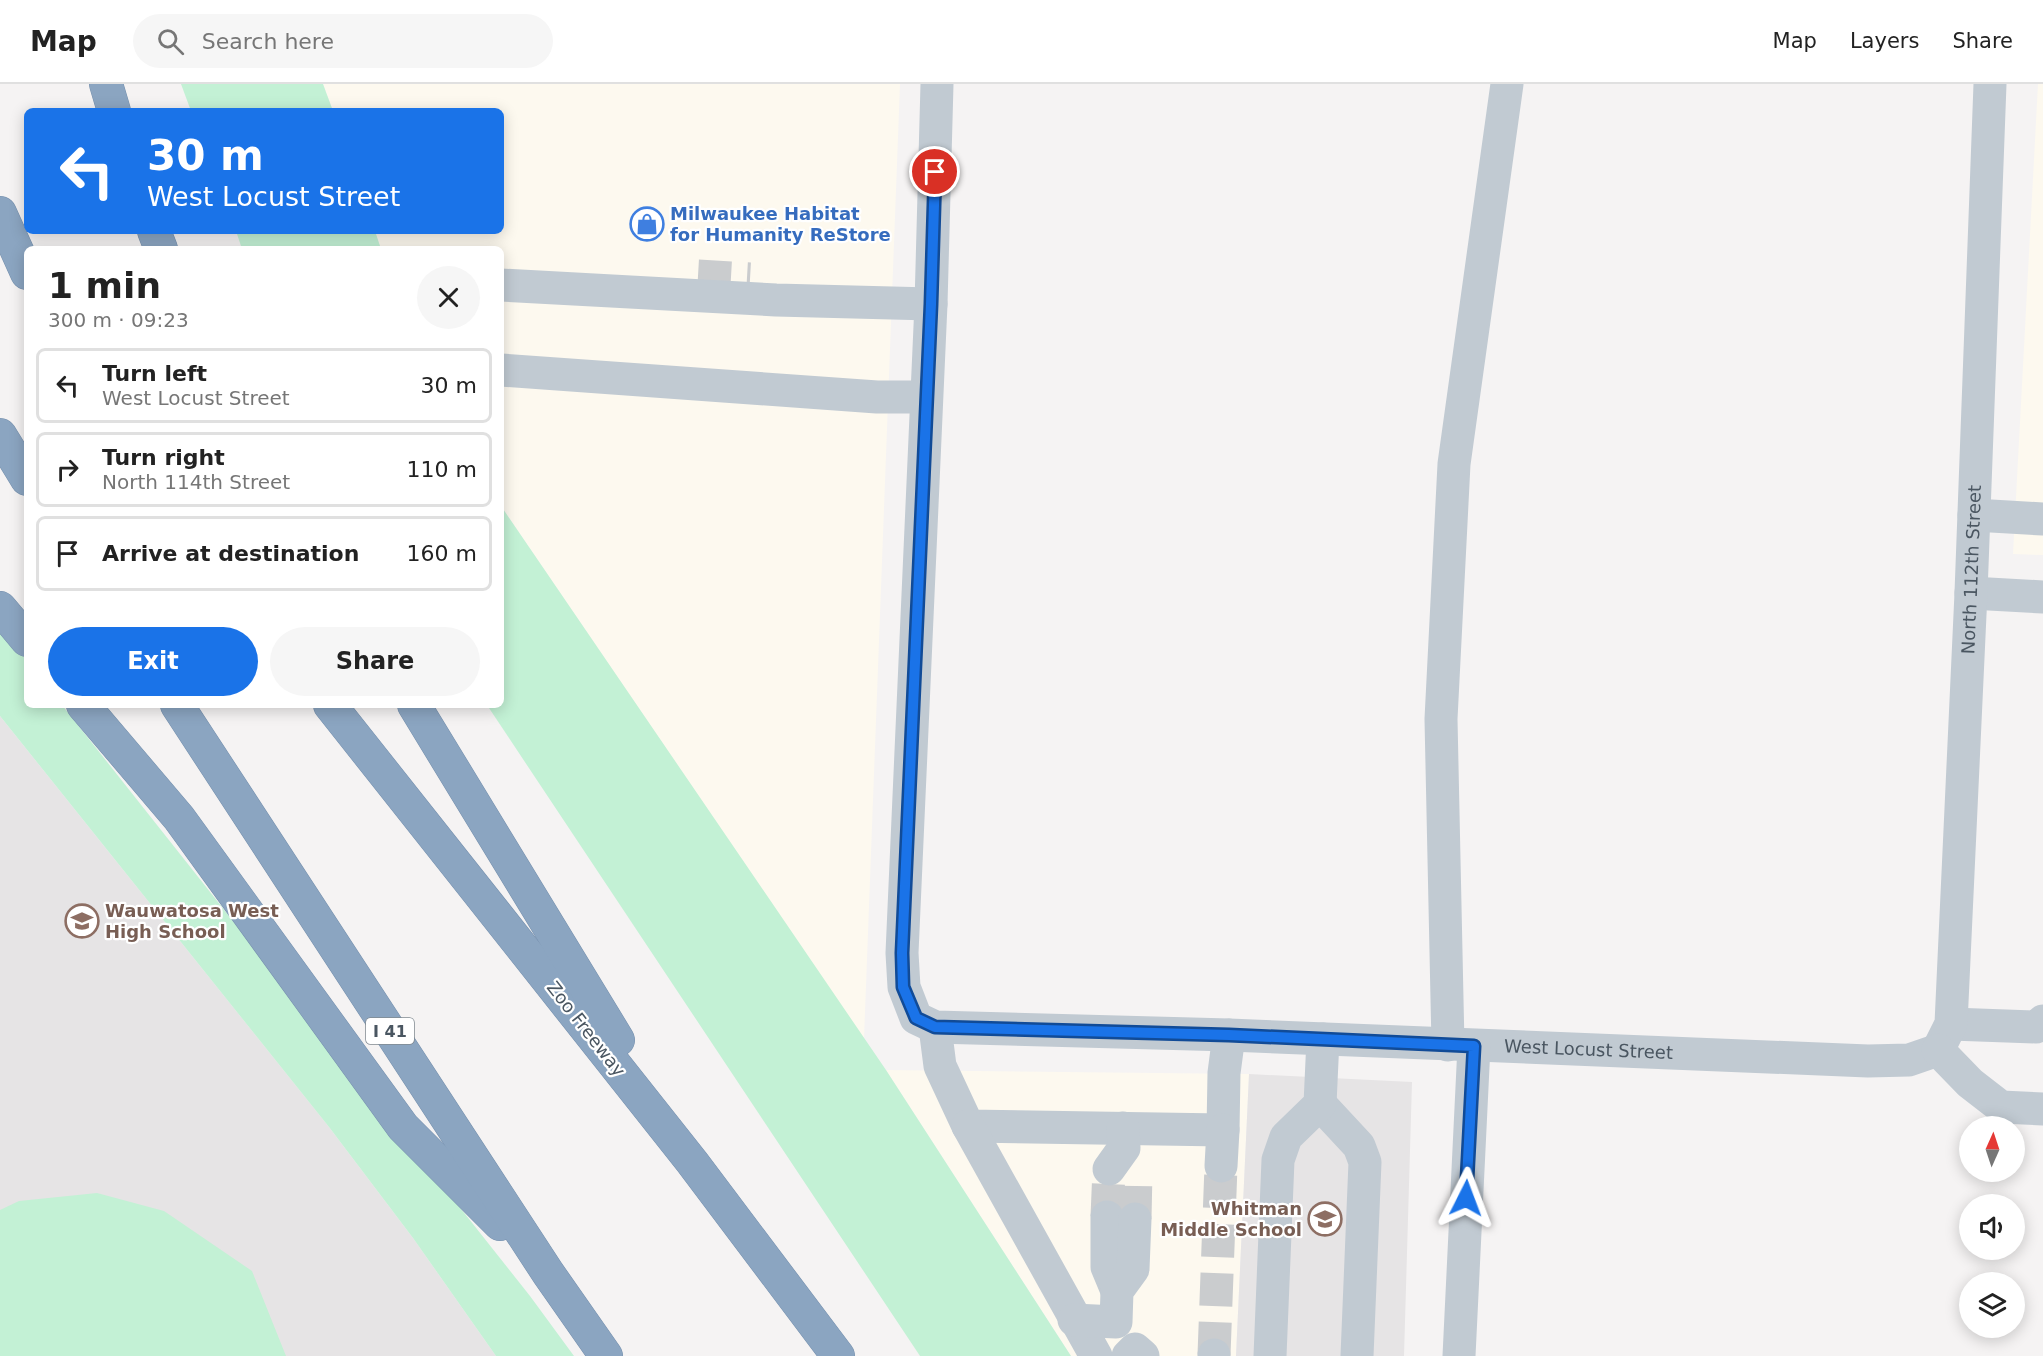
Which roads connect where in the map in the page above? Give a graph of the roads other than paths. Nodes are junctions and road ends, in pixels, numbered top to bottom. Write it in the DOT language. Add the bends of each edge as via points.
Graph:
graph roads {
  1 [pos="106,84"];
  2 [pos="938,84"];
  3 [pos="1507,84"];
  4 [pos="1990,84"];
  5 [pos="113,108"];
  6 [pos="0,213"];
  7 [pos="24,266"];
  8 [pos="698,276"];
  9 [pos="750,279"];
  10 [pos="504,285"];
  11 [pos="668,293"];
  12 [pos="776,300"];
  13 [pos="931,304"];
  14 [pos="504,370"];
  15 [pos="926,398"];
  16 [pos="0,435"];
  17 [pos="24,474"];
  18 [pos="1974,515"];
  19 [pos="2043,519"];
  20 [pos="1971,593"];
  21 [pos="2043,597"];
  22 [pos="0,608"];
  23 [pos="24,636"];
  24 [pos="85,708"];
  25 [pos="179,708"];
  26 [pos="332,708"];
  27 [pos="416,708"];
  28 [pos="2043,1021"];
  29 [pos="926,1022"];
  30 [pos="1229,1035"];
  31 [pos="1944,1037"];
  32 [pos="1323,1039"];
  33 [pos="1461,1045"];
  34 [pos="1320,1104"];
  35 [pos="2043,1109"];
  36 [pos="968,1126"];
  37 [pos="1223,1130"];
  38 [pos="692,1162"];
  39 [pos="1221,1166"];
  40 [pos="1121,1218"];
  41 [pos="549,1273"];
  42 [pos="1074,1320"];
  43 [pos="606,1356"];
  44 [pos="838,1356"];
  45 [pos="1096,1356"];
  46 [pos="1128,1356"];
  47 [pos="1143,1356"];
  48 [pos="1270,1356"];
  49 [pos="1357,1356"];
  50 [pos="1458,1356"];
  1 -- 5 [label="highway"];
  2 -- 13 [label="street"];
  3 -- 33 [label="street" via="1454,464 1441,719"];
  4 -- 18 [label="street, North 112th Street"];
  6 -- 7 [label="highway"];
  8 -- 11 [label="street" via="681,280"];
  9 -- 12 [label="street" via="768,284"];
  10 -- 11 [label="street"];
  11 -- 12 [label="street"];
  12 -- 13 [label="street"];
  13 -- 15 [label="street"];
  14 -- 15 [label="street"];
  15 -- 29 [label="street" via="902,953 903,987"];
  16 -- 17 [label="highway"];
  18 -- 19 [label="street"];
  18 -- 20 [label="street, North 112th Street"];
  20 -- 21 [label="street"];
  20 -- 31 [label="street, North 112th Street"];
  22 -- 23 [label="highway"];
  24 -- 41 [label="highway" via="179,818 403,1127"];
  25 -- 41 [label="highway, I 41"];
  26 -- 38 [label="highway, Zoo Freeway"];
  27 -- 38 [label="highway"];
  28 -- 31 [label="street" via="2036,1027"];
  29 -- 30 [label="street, West Locust Street"];
  29 -- 36 [label="street" via="940,1066"];
  30 -- 32 [label="street, West Locust Street"];
  30 -- 37 [label="street"];
  31 -- 33 [label="street, West Locust Street" via="1909,1060 1868,1061"];
  31 -- 35 [label="street" via="1970,1083 2001,1107"];
  32 -- 33 [label="street, West Locust Street"];
  32 -- 34 [label="street"];
  33 -- 50 [label="street"];
  34 -- 48 [label="street" via="1286,1137 1278,1160"];
  34 -- 49 [label="street" via="1359,1146 1365,1162"];
  36 -- 37 [label="street" via="1123,1154"];
  36 -- 42 [label="street"];
  37 -- 39 [label="street"];
  38 -- 44 [label="highway, Zoo Freeway"];
  40 -- 42 [label="street" via="1133,1269 1117,1291 1116,1322"];
  41 -- 43 [label="highway, I 41"];
  42 -- 45 [label="street"];
  46 -- 47 [label="street" via="1135,1349"];
}
